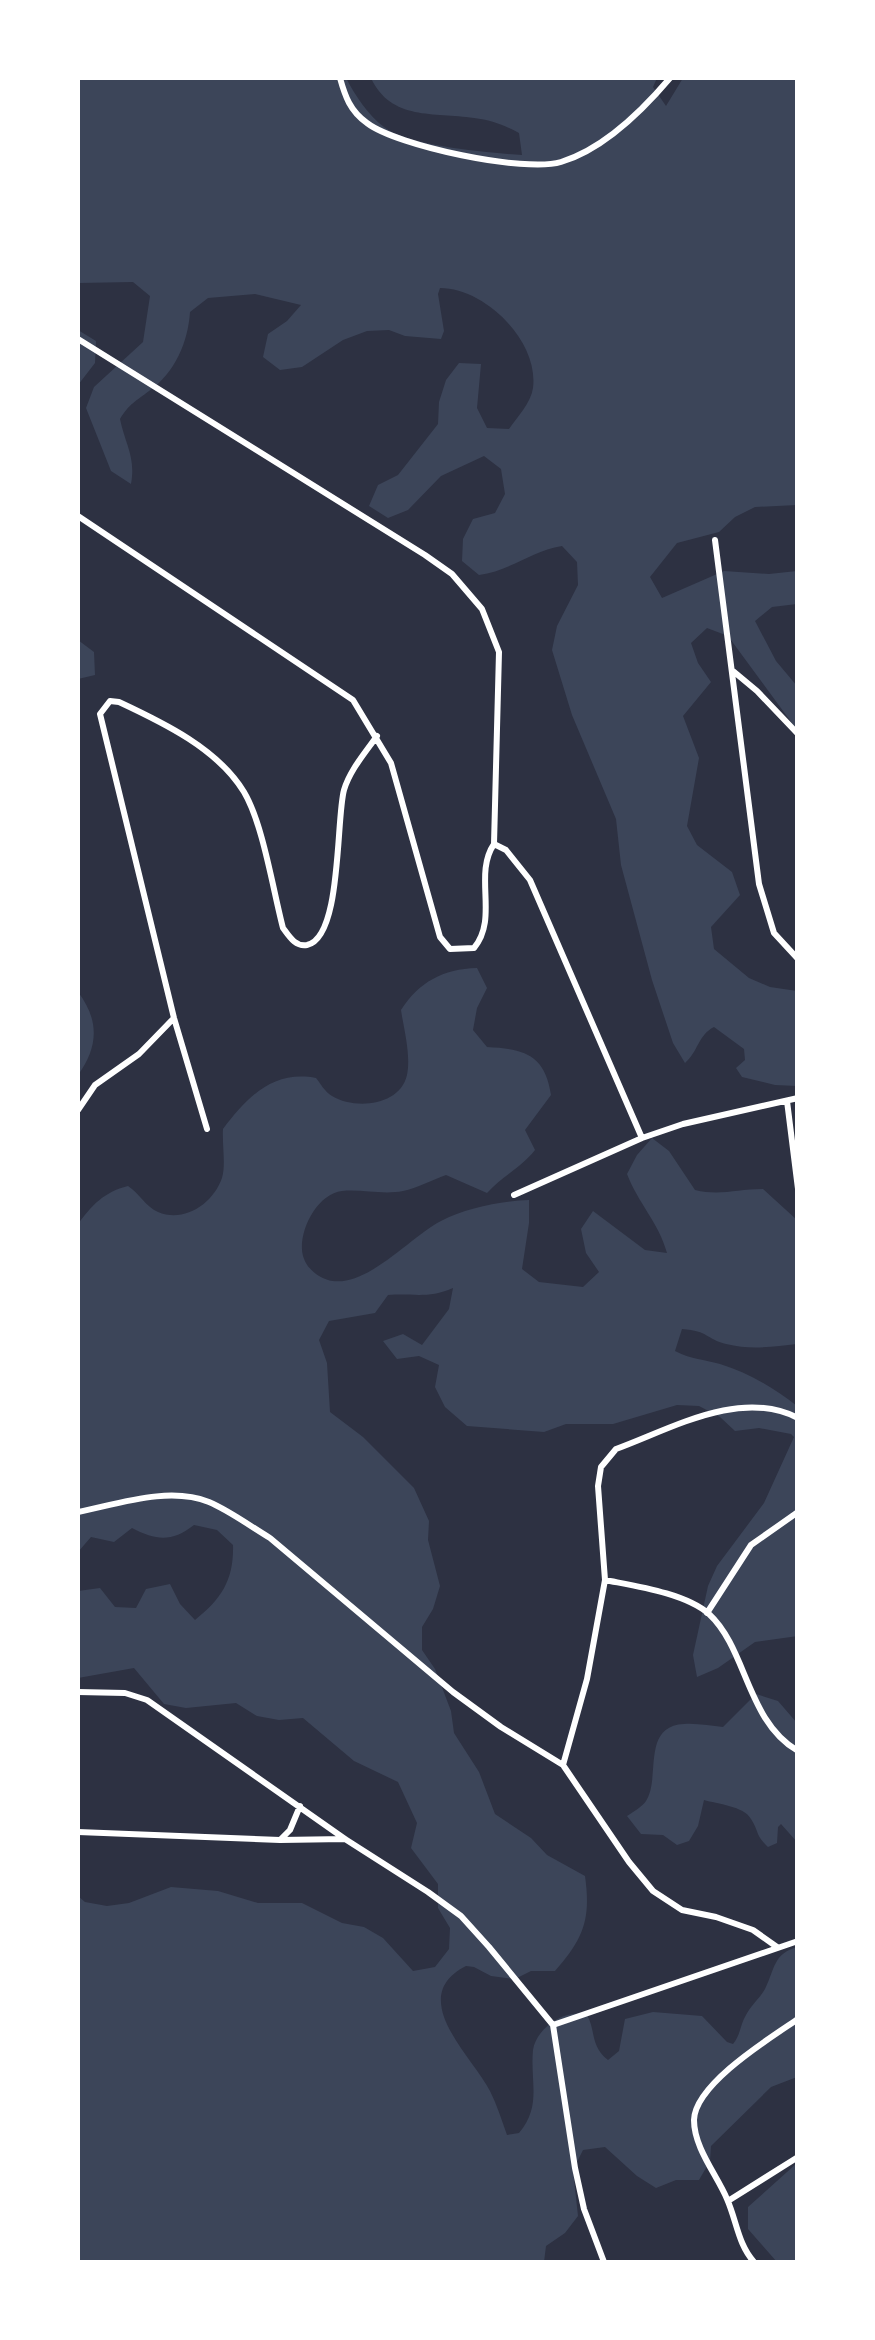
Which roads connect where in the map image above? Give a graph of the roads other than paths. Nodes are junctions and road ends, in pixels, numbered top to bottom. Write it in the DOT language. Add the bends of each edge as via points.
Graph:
graph roads {
  1 [pos="340,78"];
  2 [pos="670,78"];
  3 [pos="78,340"];
  4 [pos="78,516"];
  5 [pos="715,540"];
  6 [pos="732,670"];
  7 [pos="798,734"];
  8 [pos="377,736"];
  9 [pos="494,844"];
  10 [pos="798,959"];
  11 [pos="174,1018"];
  12 [pos="798,1098"];
  13 [pos="786,1101"];
  14 [pos="78,1110"];
  15 [pos="207,1130"];
  16 [pos="642,1138"];
  17 [pos="798,1189"];
  18 [pos="514,1195"];
  19 [pos="798,1418"];
  20 [pos="78,1512"];
  21 [pos="798,1512"];
  22 [pos="605,1580"];
  23 [pos="708,1613"];
  24 [pos="78,1692"];
  25 [pos="798,1751"];
  26 [pos="563,1765"];
  27 [pos="300,1806"];
  28 [pos="78,1832"];
  29 [pos="345,1839"];
  30 [pos="280,1840"];
  31 [pos="798,1942"];
  32 [pos="777,1947"];
  33 [pos="798,2019"];
  34 [pos="553,2025"];
  35 [pos="798,2156"];
  36 [pos="728,2201"];
  37 [pos="604,2262"];
  38 [pos="754,2262"];
  1 -- 2 [label="street" via="347,102 384,134 536,166 580,155 632,118"];
  3 -- 9 [label="street" via="425,555 467,590 498,652"];
  4 -- 8 [label="street" via="331,683 353,700"];
  5 -- 6 [label="street"];
  6 -- 7 [label="street"];
  6 -- 10 [label="street" via="762,898 774,933"];
  8 -- 9 [label="street" via="391,763 440,937 450,949 474,948 486,929 486,865"];
  8 -- 11 [label="street" via="343,793 324,930 300,945 284,928 246,795 230,772 176,732 119,702 106,704 99,720"];
  9 -- 16 [label="street" via="530,880"];
  11 -- 14 [label="street" via="96,1085"];
  11 -- 15 [label="street"];
  12 -- 13 [label="street"];
  13 -- 16 [label="street"];
  13 -- 17 [label="street"];
  16 -- 18 [label="street"];
  19 -- 22 [label="street" via="757,1406 729,1408 612,1452 598,1486"];
  20 -- 26 [label="street" via="156,1497 206,1501 270,1538 453,1692"];
  21 -- 23 [label="street" via="751,1546"];
  22 -- 23 [label="street" via="665,1593"];
  22 -- 26 [label="street"];
  23 -- 25 [label="street" via="771,1729"];
  24 -- 27 [label="street" via="147,1700"];
  26 -- 32 [label="street" via="653,1891 682,1910 752,1930"];
  27 -- 29 [label="street"];
  27 -- 30 [label="street"];
  28 -- 30 [label="street"];
  29 -- 30 [label="street"];
  29 -- 34 [label="street" via="461,1916"];
  31 -- 32 [label="street"];
  32 -- 34 [label="street"];
  33 -- 36 [label="street" via="726,2073 698,2108 699,2142"];
  34 -- 37 [label="street" via="584,2210"];
  35 -- 36 [label="street"];
  36 -- 38 [label="street" via="743,2249"];
}
